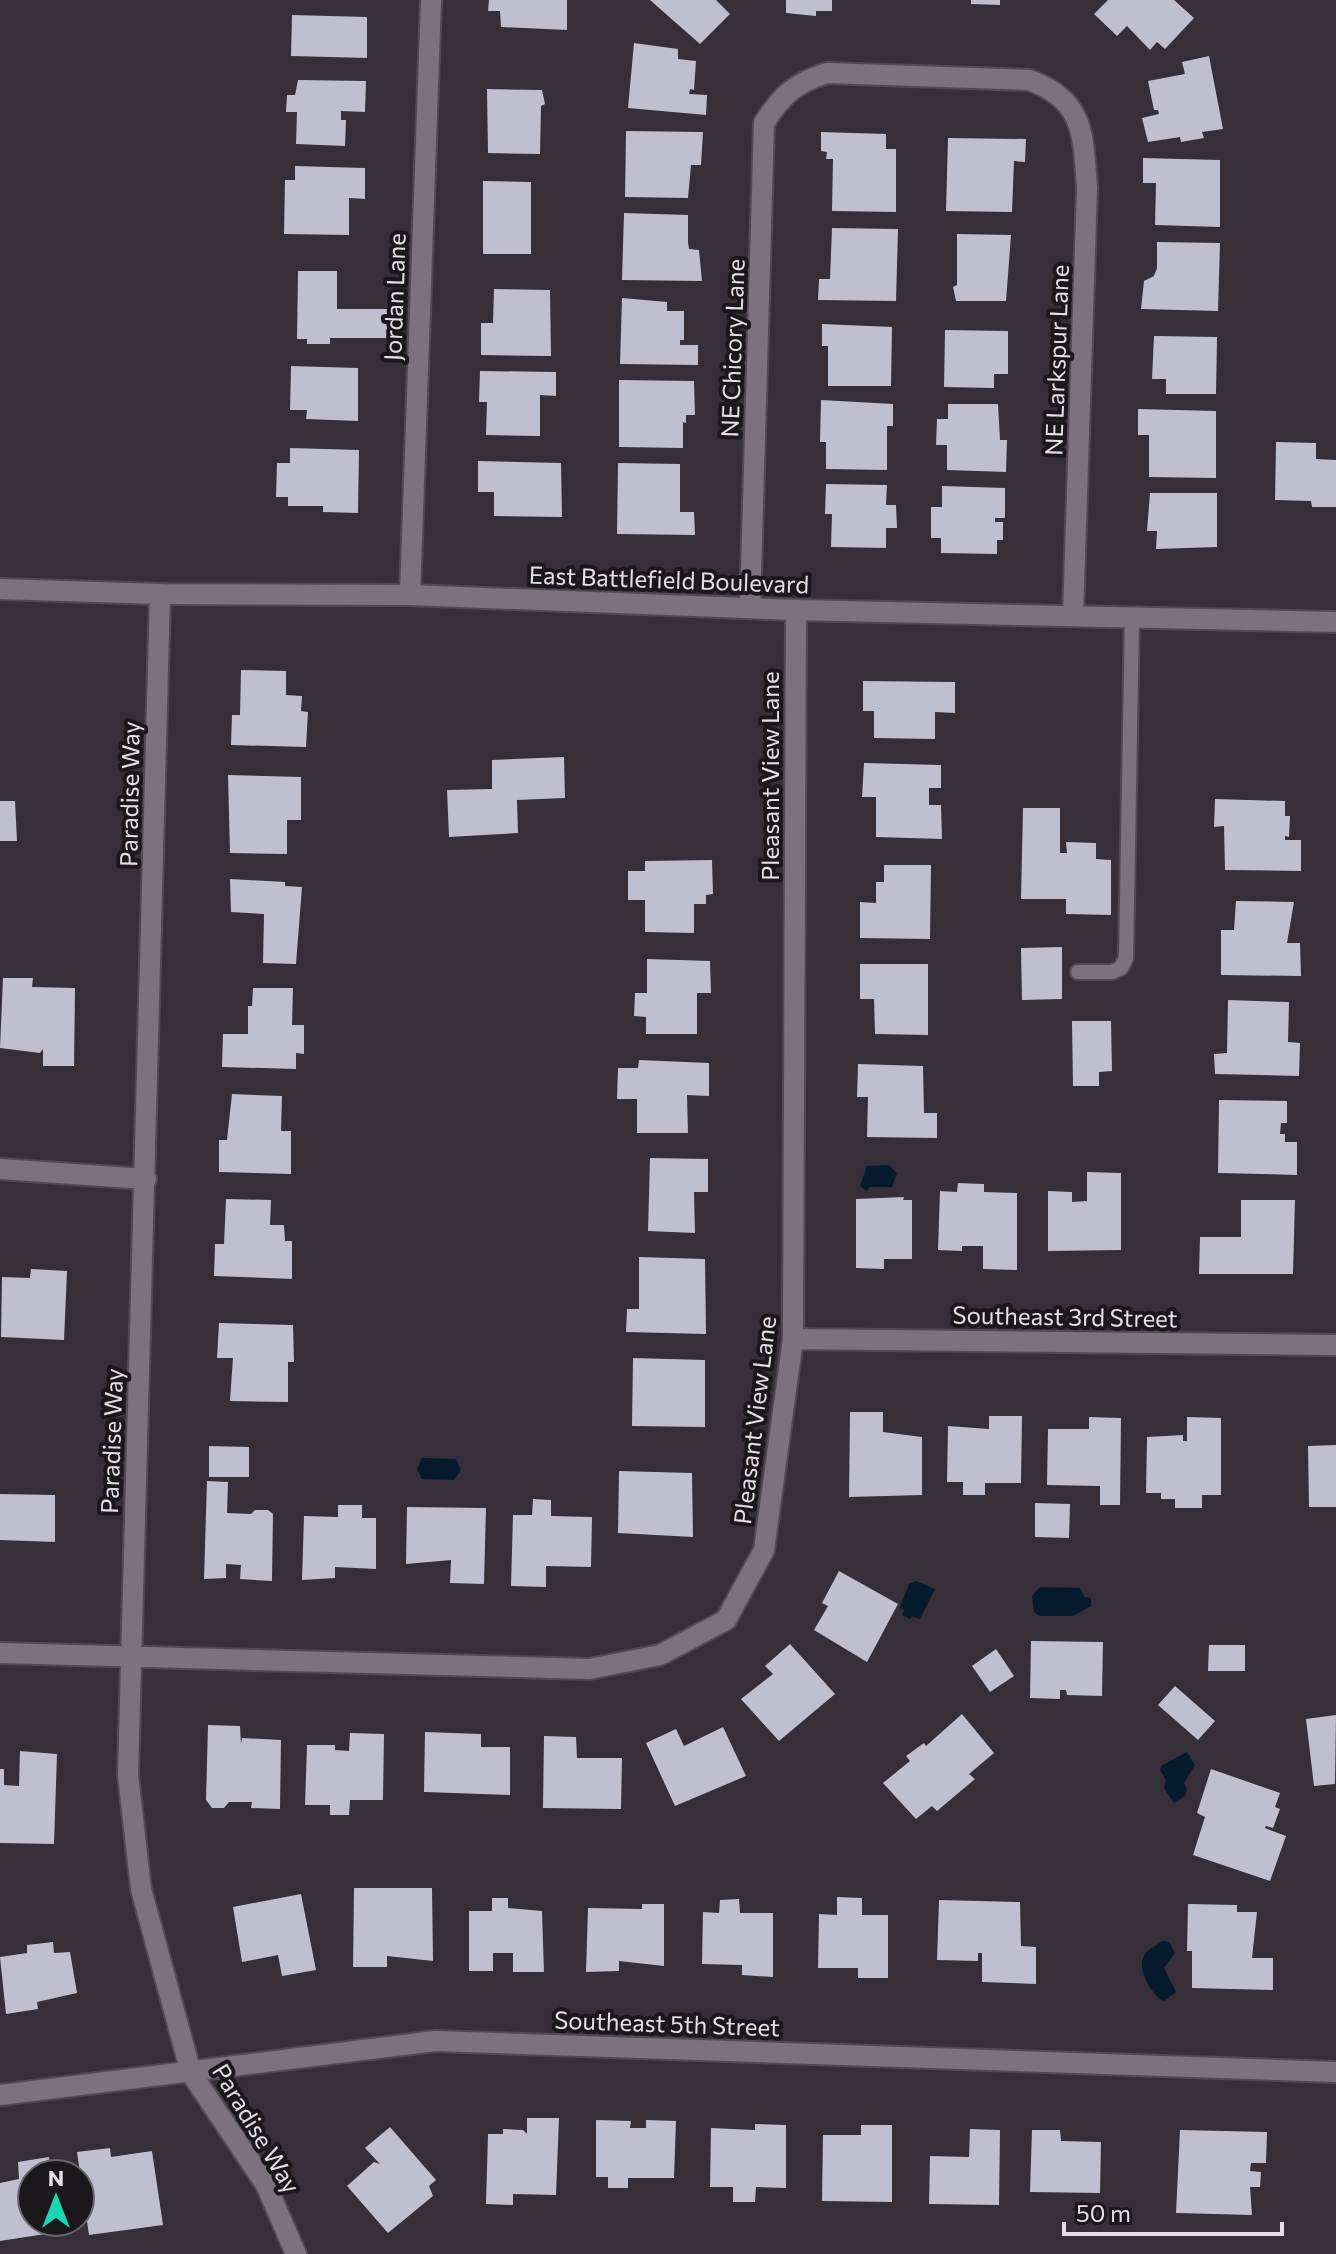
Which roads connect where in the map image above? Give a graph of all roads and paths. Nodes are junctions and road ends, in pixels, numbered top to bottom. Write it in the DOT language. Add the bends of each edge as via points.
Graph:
graph roads {
  1 [pos="431,0"];
  2 [pos="1073,108"];
  3 [pos="0,589"];
  4 [pos="160,594"];
  5 [pos="410,595"];
  6 [pos="750,608"];
  7 [pos="796,610"];
  8 [pos="1073,616"];
  9 [pos="1132,617"];
  10 [pos="1336,622"];
  11 [pos="1078,972"];
  12 [pos="0,1169"];
  13 [pos="146,1179"];
  14 [pos="793,1339"];
  15 [pos="1336,1345"];
  16 [pos="0,1653"];
  17 [pos="129,1655"];
  18 [pos="1336,2072"];
  19 [pos="191,2073"];
  20 [pos="0,2095"];
  21 [pos="296,2254"];
  1 -- 5 [label="street, Jordan Lane"];
  2 -- 6 [label="street, NE Chicory Lane" via="1053,89 1029,80 827,73 801,81 782,96 764,123"];
  2 -- 8 [label="street, NE Larkspur Lane" via="1084,140 1087,188"];
  3 -- 4 [label="street, East Battlefield Boulevard"];
  4 -- 5 [label="street, East Battlefield Boulevard"];
  4 -- 13 [label="street, Paradise Way"];
  5 -- 6 [label="street, East Battlefield Boulevard"];
  6 -- 7 [label="street, East Battlefield Boulevard"];
  7 -- 8 [label="street, East Battlefield Boulevard"];
  7 -- 14 [label="street, Pleasant View Lane"];
  8 -- 9 [label="street, East Battlefield Boulevard"];
  9 -- 10 [label="street, East Battlefield Boulevard"];
  9 -- 11 [label="lane" via="1126,958 1112,972"];
  12 -- 13 [label="street"];
  13 -- 17 [label="street, Paradise Way"];
  14 -- 15 [label="street, Southeast 3rd Street"];
  14 -- 17 [label="street, Pleasant View Lane" via="764,1550 726,1620 660,1655 589,1669"];
  16 -- 17 [label="street, Pleasant View Lane"];
  17 -- 19 [label="street, Paradise Way" via="128,1775 141,1889"];
  18 -- 19 [label="street, Southeast 5th Street" via="435,2041"];
  19 -- 20 [label="street, Southeast 5th Street"];
  19 -- 21 [label="street, Paradise Way" via="266,2185"];
}
